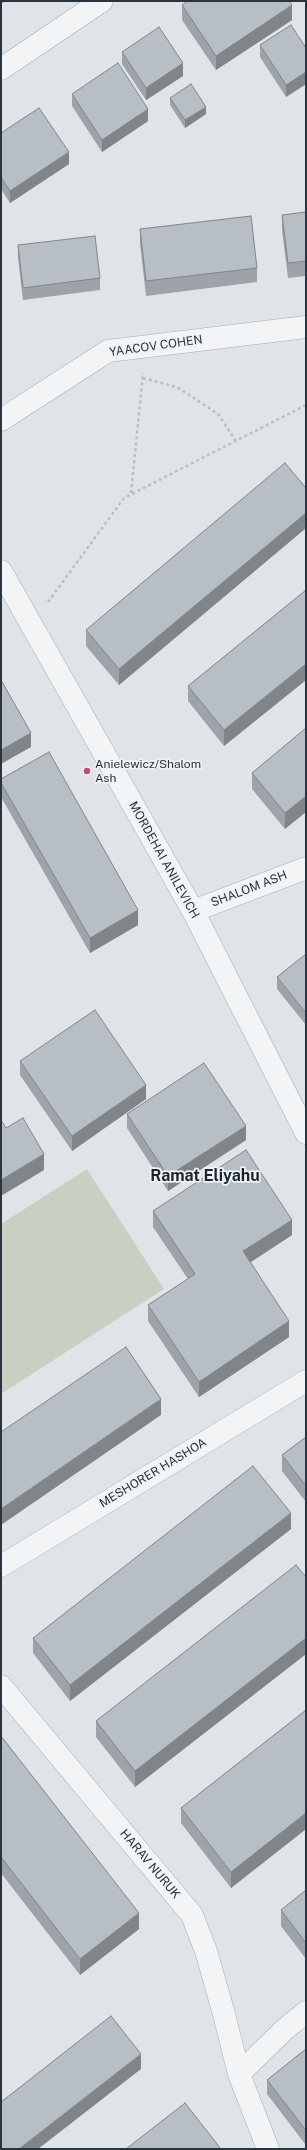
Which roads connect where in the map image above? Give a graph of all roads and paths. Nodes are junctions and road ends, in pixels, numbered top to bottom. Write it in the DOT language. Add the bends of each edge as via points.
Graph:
graph roads {
  1 [pos="102,1"];
  2 [pos="1,69"];
  3 [pos="306,327"];
  4 [pos="146,346"];
  5 [pos="143,378"];
  6 [pos="306,405"];
  7 [pos="1,420"];
  8 [pos="236,441"];
  9 [pos="131,494"];
  10 [pos="1,571"];
  11 [pos="31,625"];
  12 [pos="306,868"];
  13 [pos="193,911"];
  14 [pos="306,1133"];
  15 [pos="306,1381"];
  16 [pos="1,1566"];
  17 [pos="1,1686"];
  18 [pos="306,2012"];
  19 [pos="239,2074"];
  20 [pos="268,2149"];
  1 -- 2 [label="street"];
  3 -- 4 [label="street, YAACOV COHEN"];
  4 -- 5 [label="path"];
  4 -- 7 [label="street, YAACOV COHEN" via="108,351"];
  5 -- 8 [label="path" via="177,387 218,414"];
  5 -- 9 [label="path"];
  6 -- 8 [label="path"];
  8 -- 9 [label="path"];
  9 -- 11 [label="path" via="124,498"];
  10 -- 11 [label="street, MORDEHAI ANILEVICH"];
  11 -- 13 [label="street, MORDEHAI ANILEVICH"];
  12 -- 13 [label="street, SHALOM ASH"];
  13 -- 14 [label="street, MORDEHAI ANILEVICH"];
  15 -- 16 [label="street, MESHORER HASHOA"];
  17 -- 19 [label="street, HARAV NURUK" via="192,1915 206,1951"];
  18 -- 19 [label="street"];
  19 -- 20 [label="street, HARAV NURUK"];
}
